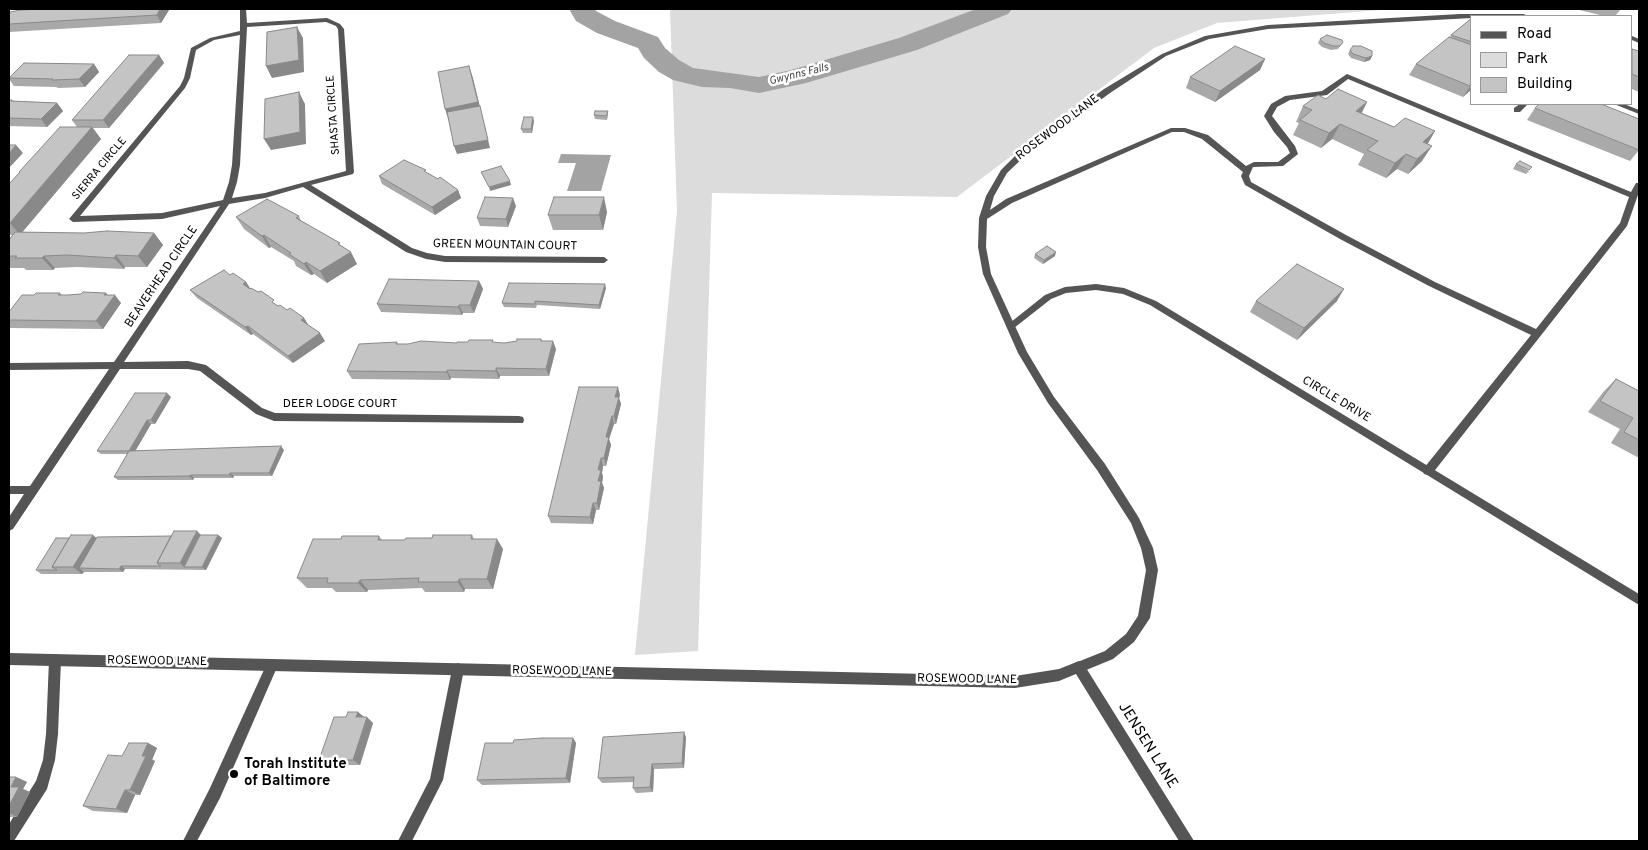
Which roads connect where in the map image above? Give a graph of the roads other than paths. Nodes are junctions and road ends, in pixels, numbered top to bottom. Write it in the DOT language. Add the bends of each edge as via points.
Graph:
graph roads {
  1 [pos="243,9"];
  2 [pos="1470,16"];
  3 [pos="243,28"];
  4 [pos="1523,105"];
  5 [pos="1621,105"];
  6 [pos="1517,110"];
  7 [pos="1639,112"];
  8 [pos="1246,170"];
  9 [pos="305,185"];
  10 [pos="1639,185"];
  11 [pos="1633,196"];
  12 [pos="226,203"];
  13 [pos="983,218"];
  14 [pos="604,260"];
  15 [pos="1011,326"];
  16 [pos="1537,334"];
  17 [pos="9,366"];
  18 [pos="117,366"];
  19 [pos="519,420"];
  20 [pos="1428,471"];
  21 [pos="9,490"];
  22 [pos="34,490"];
  23 [pos="9,526"];
  24 [pos="1639,600"];
  25 [pos="9,659"];
  26 [pos="55,660"];
  27 [pos="272,665"];
  28 [pos="1079,667"];
  29 [pos="458,669"];
  30 [pos="9,836"];
  31 [pos="190,841"];
  32 [pos="405,841"];
  33 [pos="1187,841"];
  1 -- 3 [label="street, BEAVERHEAD CIRCLE"];
  2 -- 13 [label="street, ROSEWOOD LANE" via="1268,27 1240,30 1185,45 1107,91 1023,153 1004,172 990,196"];
  3 -- 9 [label="street, SHASTA CIRCLE" via="327,20 341,29 350,172"];
  3 -- 12 [label="street, BEAVERHEAD CIRCLE" via="236,165"];
  3 -- 12 [label="street, SIERRA CIRCLE" via="193,49 183,86 73,219 162,216"];
  4 -- 6 [label="street"];
  5 -- 7 [label="street"];
  8 -- 11 [label="street" via="1254,164 1280,164 1294,154 1268,116 1274,106 1288,98 1324,93 1347,76"];
  8 -- 13 [label="street" via="1205,137 1185,130 1171,130 1009,201"];
  8 -- 16 [label="street" via="1248,183 1343,237"];
  9 -- 12 [label="street, SHASTA CIRCLE"];
  9 -- 14 [label="street, GREEN MOUNTAIN COURT" via="409,250 426,256 445,259"];
  10 -- 11 [label="street"];
  11 -- 16 [label="street" via="1624,224"];
  12 -- 18 [label="street, BEAVERHEAD CIRCLE"];
  13 -- 15 [label="street, ROSEWOOD LANE" via="982,246 987,274"];
  15 -- 20 [label="street, CIRCLE DRIVE" via="1048,297 1065,290 1096,287 1124,291 1152,304"];
  15 -- 28 [label="street, ROSEWOOD LANE" via="1051,400 1101,467 1135,522 1147,548 1152,570 1144,618 1130,638 1109,655"];
  16 -- 20 [label="street"];
  17 -- 18 [label="street, DEER LODGE COURT"];
  18 -- 19 [label="street, DEER LODGE COURT" via="188,365 204,368 259,411 274,417"];
  18 -- 22 [label="street, BEAVERHEAD CIRCLE"];
  20 -- 24 [label="street, CIRCLE DRIVE"];
  21 -- 22 [label="street"];
  22 -- 23 [label="street, BEAVERHEAD CIRCLE"];
  25 -- 26 [label="street, ROSEWOOD LANE"];
  26 -- 27 [label="street, ROSEWOOD LANE"];
  26 -- 30 [label="street" via="49,760 42,784"];
  27 -- 29 [label="street, ROSEWOOD LANE"];
  27 -- 31 [label="street"];
  28 -- 29 [label="street, ROSEWOOD LANE" via="1059,675 1015,682"];
  28 -- 33 [label="street, JENSEN LANE"];
  29 -- 32 [label="street" via="436,780"];
}
